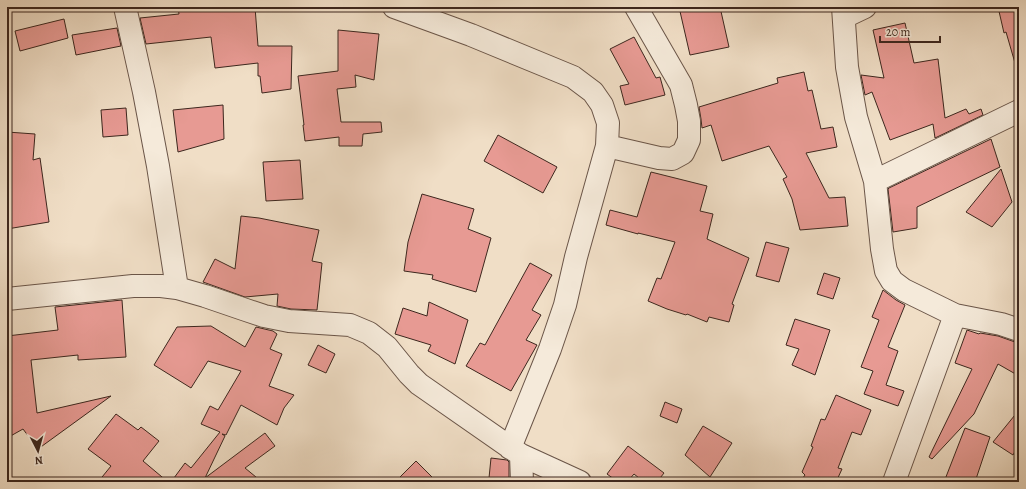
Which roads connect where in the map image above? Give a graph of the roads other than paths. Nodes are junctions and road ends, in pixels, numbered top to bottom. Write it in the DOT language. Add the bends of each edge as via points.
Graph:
graph roads {
  1 [pos="125,7"];
  2 [pos="394,7"];
  3 [pos="636,7"];
  4 [pos="865,7"];
  5 [pos="844,12"];
  6 [pos="1019,111"];
  7 [pos="607,146"];
  8 [pos="875,181"];
  9 [pos="177,288"];
  10 [pos="7,300"];
  11 [pos="955,315"];
  12 [pos="1019,330"];
  13 [pos="515,452"];
  14 [pos="522,482"];
  15 [pos="580,482"];
  16 [pos="894,482"];
  1 -- 9 [label="street" via="158,166"];
  2 -- 7 [label="street" via="573,77 593,92 602,105 608,123"];
  3 -- 7 [label="street" via="681,85 689,121 689,140 683,152 672,159"];
  4 -- 5 [label="street"];
  5 -- 8 [label="street" via="847,67 856,117"];
  6 -- 8 [label="street"];
  7 -- 13 [label="street" via="565,305"];
  8 -- 11 [label="street" via="886,271 892,281 904,290"];
  9 -- 10 [label="street" via="133,286"];
  9 -- 13 [label="street" via="264,316 289,321 350,324 369,333 387,347 419,384"];
  11 -- 12 [label="street"];
  11 -- 16 [label="street"];
  13 -- 14 [label="street"];
  13 -- 15 [label="street"];
}
